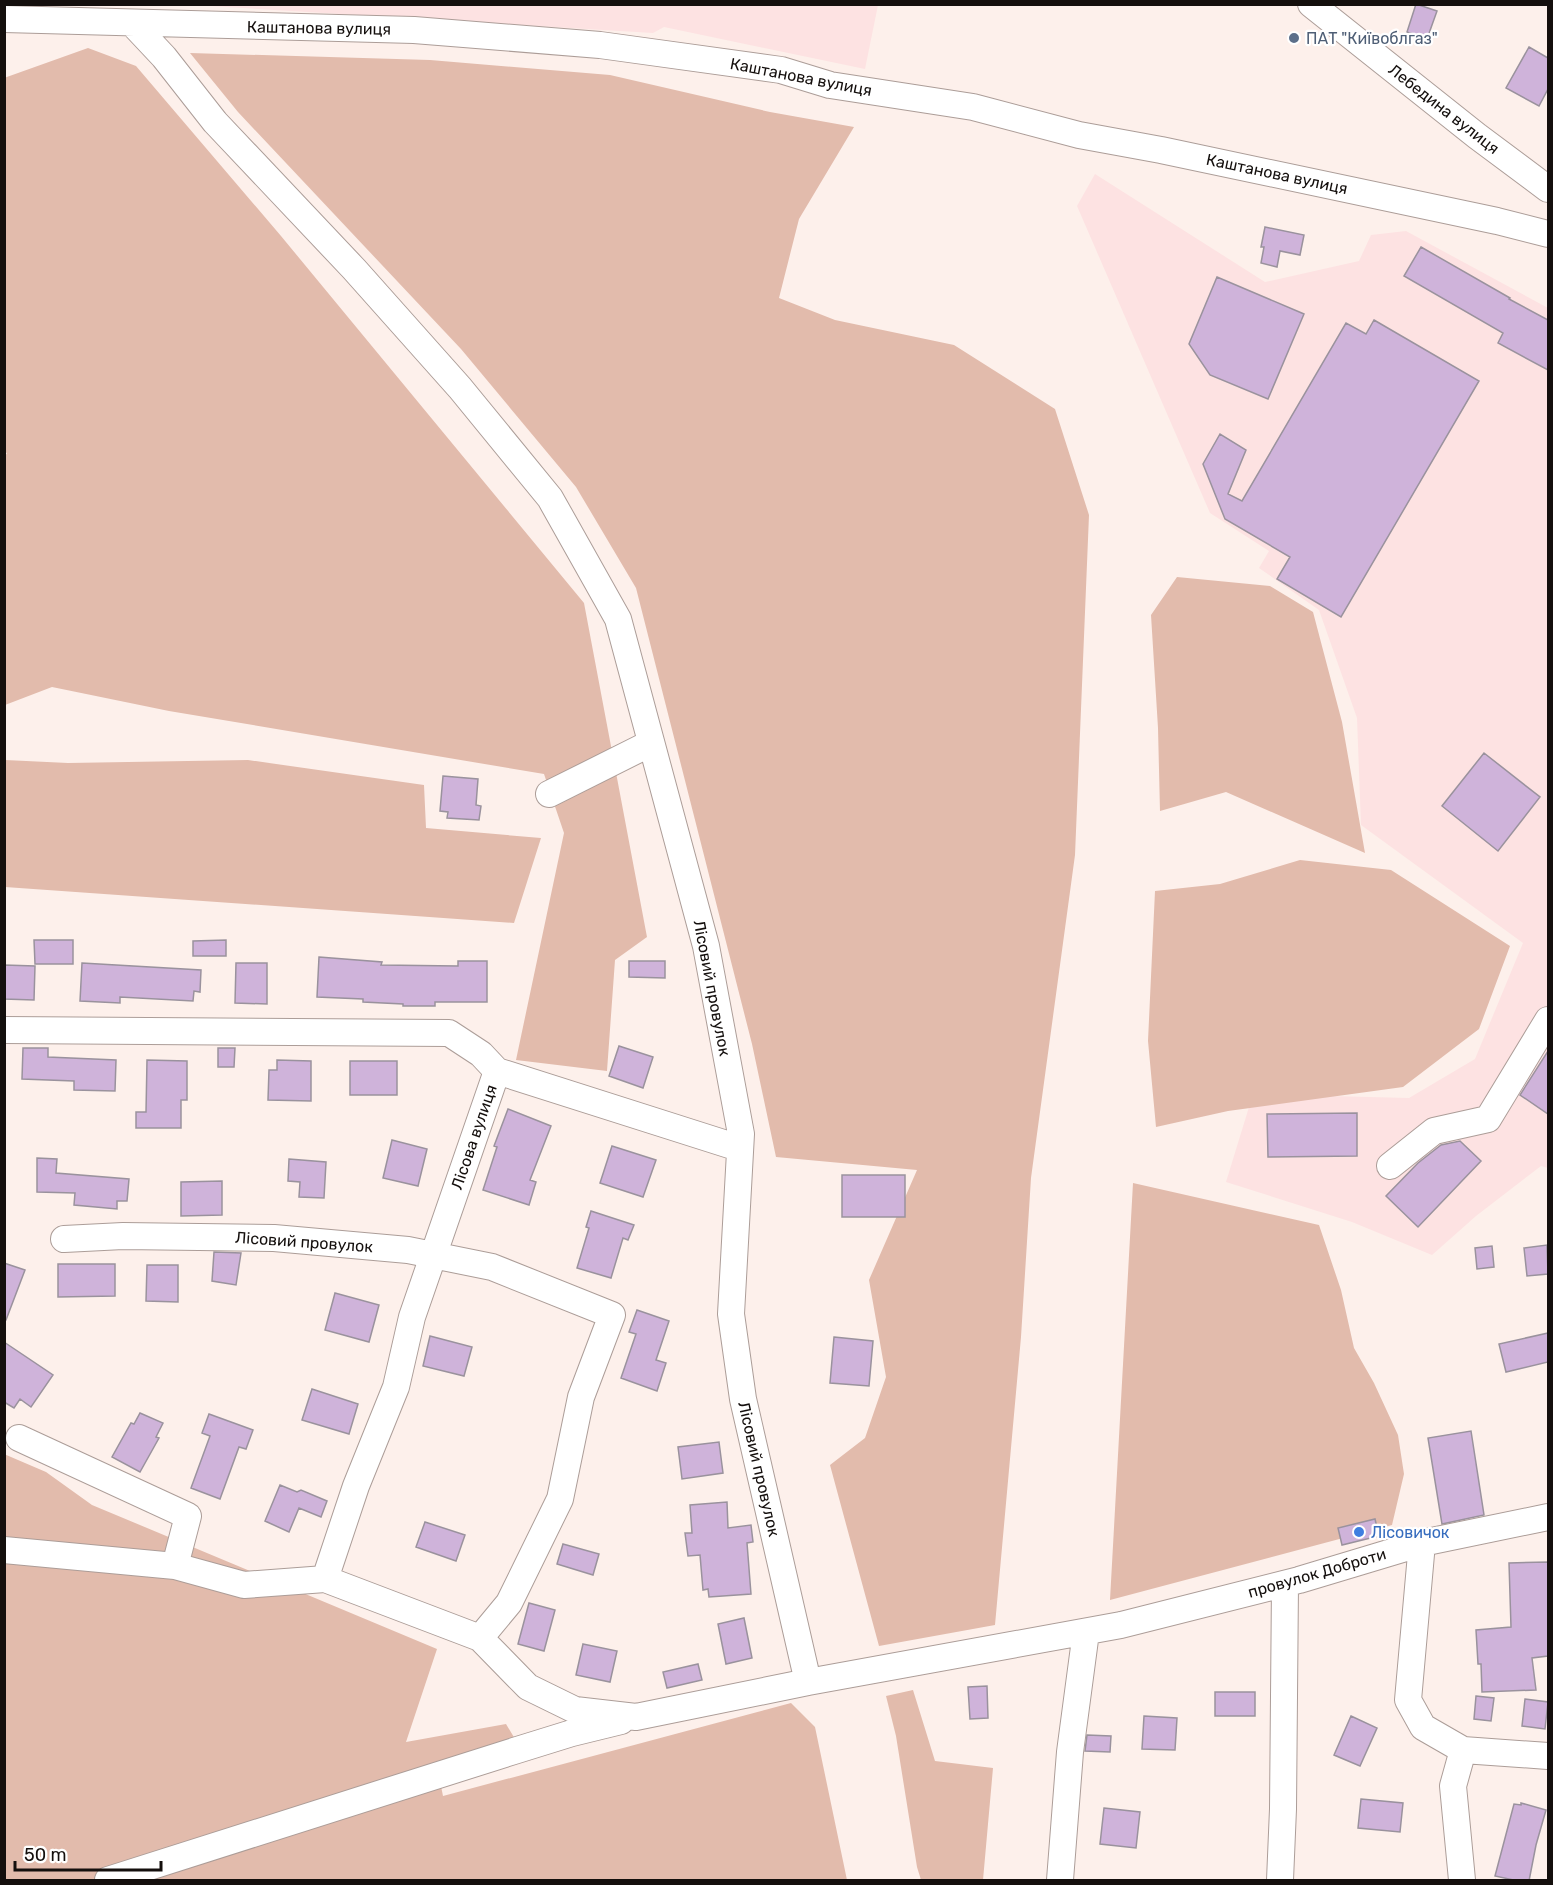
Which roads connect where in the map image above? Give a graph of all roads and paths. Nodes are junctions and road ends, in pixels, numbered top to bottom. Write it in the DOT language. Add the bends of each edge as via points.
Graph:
graph roads {
  1 [pos="1311,4"];
  2 [pos="4,19"];
  3 [pos="133,24"];
  4 [pos="1548,189"];
  5 [pos="1548,234"];
  6 [pos="651,743"];
  7 [pos="549,794"];
  8 [pos="1548,1020"];
  9 [pos="4,1030"];
  10 [pos="497,1071"];
  11 [pos="739,1148"];
  12 [pos="1390,1166"];
  13 [pos="64,1239"];
  14 [pos="433,1255"];
  15 [pos="19,1438"];
  16 [pos="1548,1518"];
  17 [pos="1422,1543"];
  18 [pos="4,1550"];
  19 [pos="175,1566"];
  20 [pos="325,1579"];
  21 [pos="1285,1584"];
  22 [pos="1086,1632"];
  23 [pos="480,1638"];
  24 [pos="808,1682"];
  25 [pos="636,1718"];
  26 [pos="1463,1750"];
  27 [pos="1548,1756"];
  28 [pos="108,1881"];
  29 [pos="1060,1881"];
  30 [pos="1280,1881"];
  31 [pos="1462,1881"];
  1 -- 4 [label="street, Лебедина вулиця"];
  2 -- 3 [label="street, Каштанова вулиця"];
  3 -- 5 [label="street, Каштанова вулиця" via="414,30 600,45 781,70 830,85 973,107 1079,135"];
  3 -- 6 [label="street, Лісовий провулок" via="215,122 460,388 550,498 618,620"];
  6 -- 7 [label="street"];
  6 -- 11 [label="street, Лісовий провулок" via="706,946 741,1134"];
  8 -- 12 [label="street" via="1488,1119 1434,1131"];
  9 -- 10 [label="street, Лісова вулиця" via="449,1033 481,1054"];
  10 -- 11 [label="street"];
  10 -- 14 [label="street, Лісова вулиця"];
  11 -- 24 [label="street, Лісовий провулок" via="731,1314 743,1399"];
  13 -- 14 [label="street, Лісовий провулок" via="274,1238"];
  14 -- 20 [label="street, Лісова вулиця" via="412,1317 396,1387 356,1486"];
  14 -- 23 [label="street, Лісовий провулок" via="492,1267 612,1315 581,1397 560,1499 509,1603"];
  15 -- 19 [label="street" via="188,1516"];
  16 -- 17 [label="street, провулок Доброти"];
  17 -- 21 [label="street, провулок Доброти"];
  17 -- 26 [label="street" via="1408,1700 1423,1727"];
  18 -- 19 [label="street"];
  19 -- 20 [label="street" via="244,1584"];
  20 -- 23 [label="street"];
  21 -- 22 [label="street, провулок Доброти"];
  21 -- 30 [label="street"];
  22 -- 24 [label="street, провулок Доброти"];
  22 -- 29 [label="street" via="1070,1752"];
  23 -- 25 [label="street" via="528,1687 575,1710"];
  24 -- 25 [label="street"];
  25 -- 28 [label="street" via="534,1745"];
  26 -- 27 [label="street"];
  26 -- 31 [label="street" via="1453,1786"];
}
